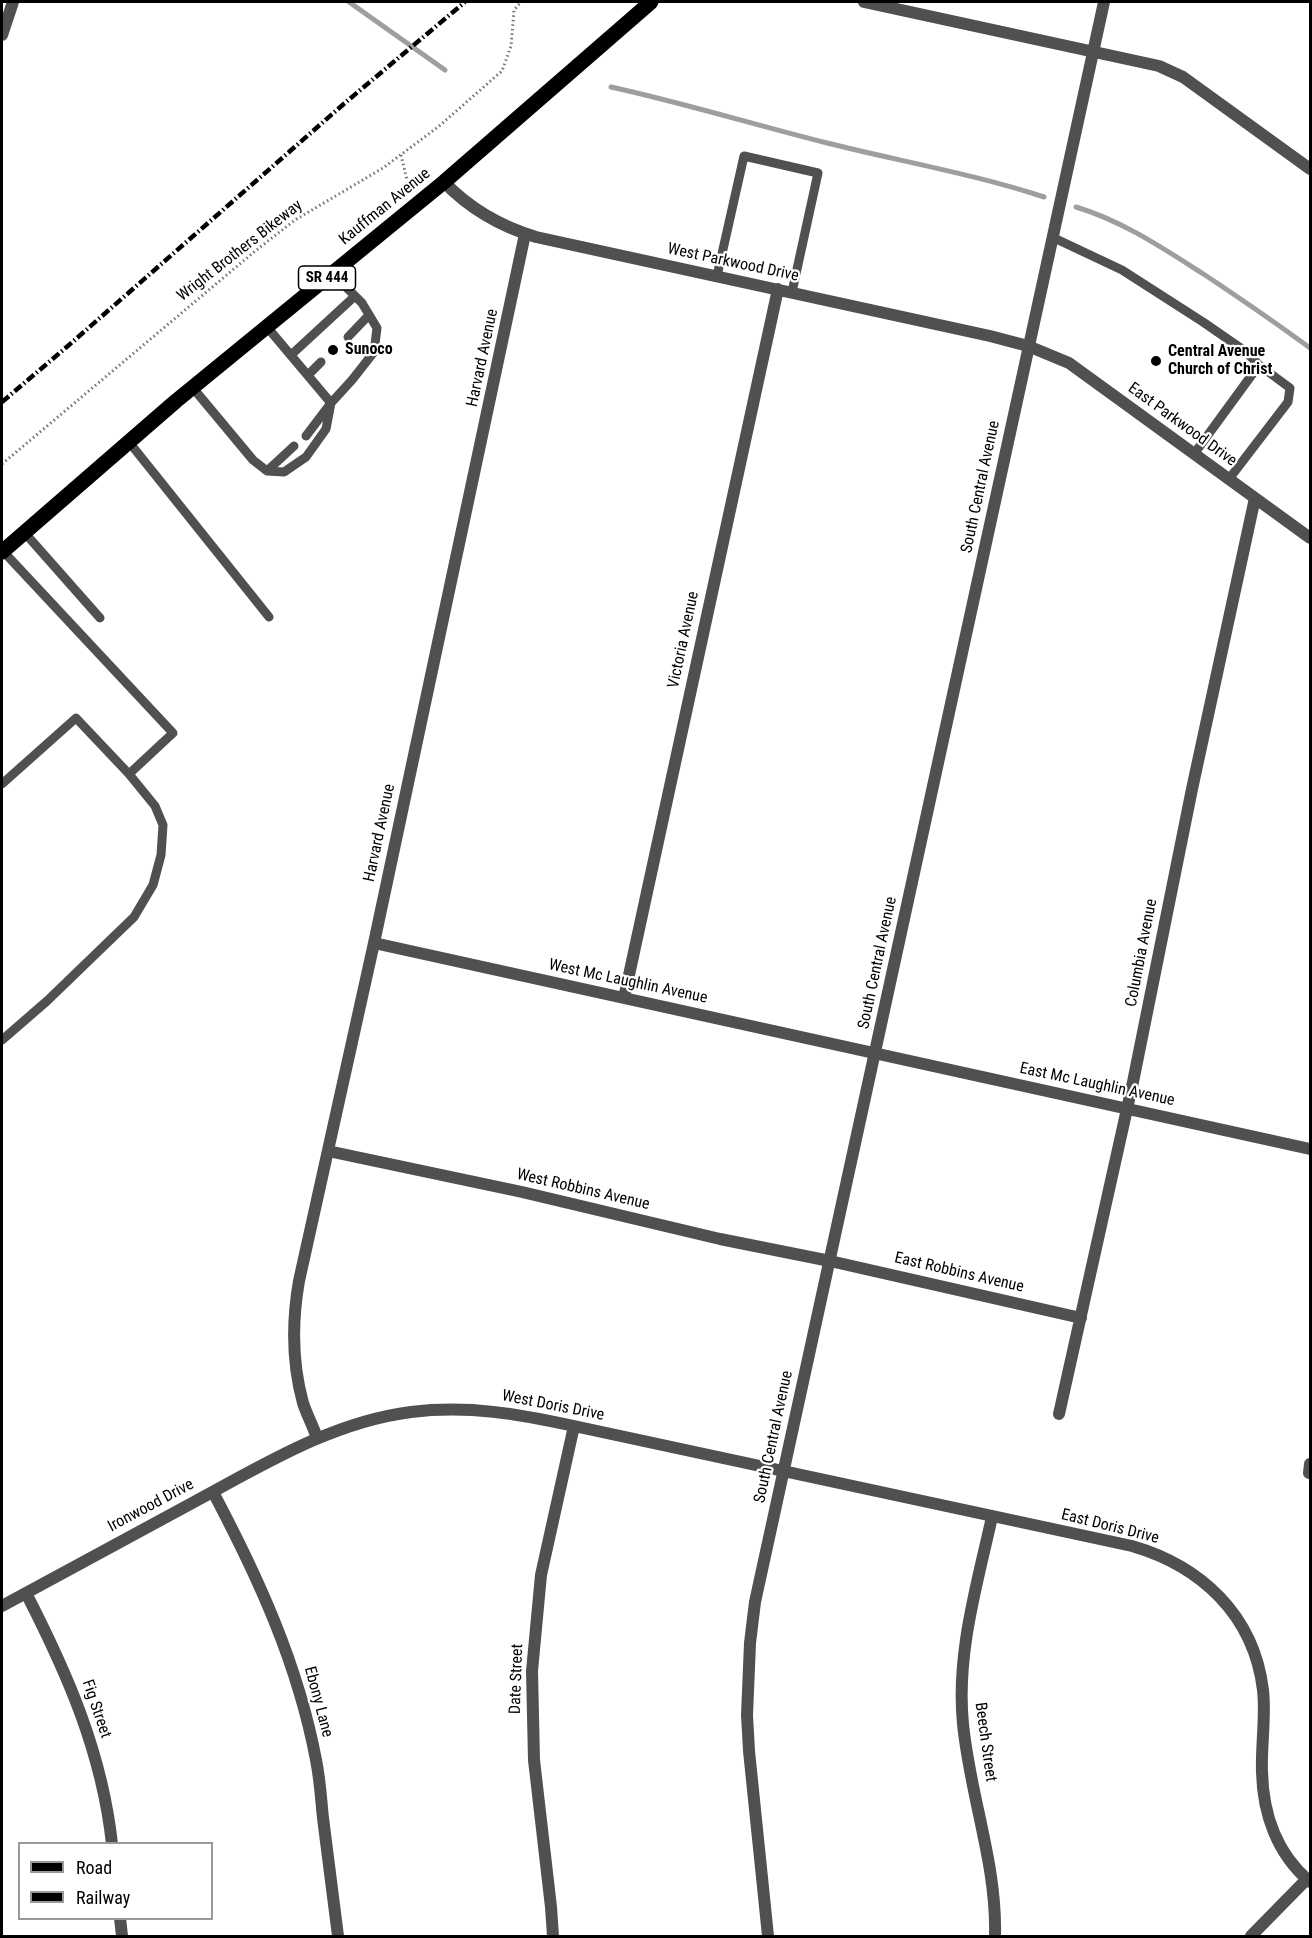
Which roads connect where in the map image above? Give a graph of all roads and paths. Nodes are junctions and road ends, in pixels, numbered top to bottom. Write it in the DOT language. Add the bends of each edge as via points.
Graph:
graph roads {
  1 [pos="13,2"];
  2 [pos="521,2"];
  3 [pos="651,2"];
  4 [pos="864,2"];
  5 [pos="1104,2"];
  6 [pos="2,34"];
  7 [pos="1093,51"];
  8 [pos="401,155"];
  9 [pos="1311,169"];
  10 [pos="444,182"];
  11 [pos="414,207"];
  12 [pos="525,234"];
  13 [pos="1052,237"];
  14 [pos="332,273"];
  15 [pos="717,276"];
  16 [pos="778,289"];
  17 [pos="792,292"];
  18 [pos="355,296"];
  19 [pos="369,315"];
  20 [pos="267,327"];
  21 [pos="348,338"];
  22 [pos="1028,346"];
  23 [pos="291,355"];
  24 [pos="321,362"];
  25 [pos="1259,365"];
  26 [pos="308,375"];
  27 [pos="193,388"];
  28 [pos="330,403"];
  29 [pos="306,436"];
  30 [pos="129,442"];
  31 [pos="294,446"];
  32 [pos="1194,454"];
  33 [pos="2,464"];
  34 [pos="267,471"];
  35 [pos="1229,479"];
  36 [pos="1255,498"];
  37 [pos="24,532"];
  38 [pos="1311,538"];
  39 [pos="2,552"];
  40 [pos="269,617"];
  41 [pos="100,618"];
  42 [pos="129,774"];
  43 [pos="2,784"];
  44 [pos="374,943"];
  45 [pos="624,998"];
  46 [pos="2,1040"];
  47 [pos="876,1054"];
  48 [pos="1127,1108"];
  49 [pos="1311,1149"];
  50 [pos="328,1151"];
  51 [pos="830,1261"];
  52 [pos="1081,1318"];
  53 [pos="1059,1414"];
  54 [pos="574,1426"];
  55 [pos="317,1438"];
  56 [pos="783,1471"];
  57 [pos="213,1492"];
  58 [pos="992,1517"];
  59 [pos="26,1593"];
  60 [pos="2,1606"];
  61 [pos="112,1842"];
  62 [pos="1309,1880"];
  63 [pos="120,1920"];
  64 [pos="122,1936"];
  65 [pos="338,1936"];
  66 [pos="553,1936"];
  67 [pos="768,1936"];
  68 [pos="995,1936"];
  69 [pos="1251,1936"];
  1 -- 6 [label="street"];
  2 -- 8 [label="path, Wright Brothers Bikeway" via="514,10 511,46 502,71"];
  3 -- 10 [label="main road, Kauffman Avenue / SR 444"];
  4 -- 7 [label="street"];
  5 -- 7 [label="street, South Central Avenue"];
  7 -- 9 [label="street" via="1176,72"];
  7 -- 13 [label="street, South Central Avenue"];
  8 -- 11 [label="path"];
  8 -- 33 [label="path, Wright Brothers Bikeway" via="295,220"];
  10 -- 11 [label="main road, Kauffman Avenue / SR 444"];
  10 -- 12 [label="street, West Parkwood Drive" via="481,214"];
  11 -- 14 [label="main road, Kauffman Avenue / SR 444"];
  12 -- 15 [label="street, West Parkwood Drive"];
  12 -- 44 [label="street, Harvard Avenue"];
  13 -- 22 [label="street, South Central Avenue"];
  13 -- 25 [label="lane" via="1122,270 1245,351"];
  14 -- 18 [label="lane"];
  14 -- 20 [label="main road, Kauffman Avenue / SR 444"];
  15 -- 16 [label="street, West Parkwood Drive"];
  15 -- 17 [label="lane" via="744,156 818,173"];
  16 -- 17 [label="street, West Parkwood Drive"];
  16 -- 45 [label="street, Victoria Avenue"];
  17 -- 22 [label="street, West Parkwood Drive"];
  18 -- 19 [label="lane"];
  18 -- 23 [label="lane"];
  19 -- 21 [label="lane"];
  19 -- 28 [label="lane" via="377,328 374,352"];
  20 -- 23 [label="lane"];
  20 -- 27 [label="main road, Kauffman Avenue / SR 444"];
  22 -- 32 [label="street, East Parkwood Drive" via="1069,363"];
  22 -- 47 [label="street, South Central Avenue"];
  23 -- 26 [label="lane"];
  24 -- 26 [label="lane"];
  25 -- 32 [label="lane"];
  25 -- 35 [label="lane" via="1290,388 1290,395"];
  26 -- 28 [label="lane"];
  27 -- 30 [label="main road, Kauffman Avenue / SR 444"];
  27 -- 34 [label="lane" via="253,460"];
  28 -- 29 [label="lane"];
  28 -- 34 [label="lane" via="326,429 306,457 284,472"];
  30 -- 37 [label="main road, Kauffman Avenue / SR 444"];
  30 -- 40 [label="lane"];
  31 -- 34 [label="lane"];
  32 -- 35 [label="street, East Parkwood Drive"];
  35 -- 36 [label="street, East Parkwood Drive"];
  36 -- 38 [label="street, East Parkwood Drive"];
  36 -- 48 [label="street, Columbia Avenue"];
  37 -- 39 [label="main road, Kauffman Avenue / SR 444"];
  37 -- 41 [label="lane"];
  39 -- 42 [label="lane" via="173,733"];
  42 -- 43 [label="lane" via="76,718"];
  42 -- 46 [label="lane" via="155,807 162,825 161,855 153,885 134,917"];
  44 -- 45 [label="street, West Mc Laughlin Avenue"];
  44 -- 50 [label="street, Harvard Avenue"];
  45 -- 47 [label="street, West Mc Laughlin Avenue"];
  47 -- 48 [label="street, East Mc Laughlin Avenue"];
  47 -- 51 [label="street, South Central Avenue"];
  48 -- 49 [label="street, East Mc Laughlin Avenue"];
  48 -- 52 [label="street, Columbia Avenue"];
  50 -- 51 [label="street, West Robbins Avenue"];
  50 -- 55 [label="street, Harvard Avenue" via="299,1281 294,1336 303,1403"];
  51 -- 52 [label="street, East Robbins Avenue"];
  51 -- 56 [label="street, South Central Avenue"];
  52 -- 53 [label="street, Columbia Avenue"];
  54 -- 55 [label="street, West Doris Drive" via="492,1410 441,1409 379,1418"];
  54 -- 56 [label="street, West Doris Drive"];
  54 -- 66 [label="street, Date Street" via="541,1575 532,1671 534,1760"];
  55 -- 57 [label="street, Ironwood Drive"];
  56 -- 58 [label="street, East Doris Drive"];
  56 -- 67 [label="street, South Central Avenue" via="755,1602 747,1684 749,1751"];
  57 -- 59 [label="street, Ironwood Drive"];
  57 -- 65 [label="street, Ebony Lane" via="268,1603 306,1717 316,1761"];
  58 -- 62 [label="street, East Doris Drive" via="1155,1553 1193,1573 1223,1601 1247,1638 1260,1676 1267,1816 1282,1849"];
  58 -- 68 [label="street, Beech Street" via="967,1631 962,1692 966,1746 993,1887"];
  59 -- 60 [label="street, Ironwood Drive"];
  59 -- 61 [label="street, Fig Street" via="81,1710 99,1770"];
  62 -- 69 [label="street"];
  63 -- 64 [label="street"];
}
